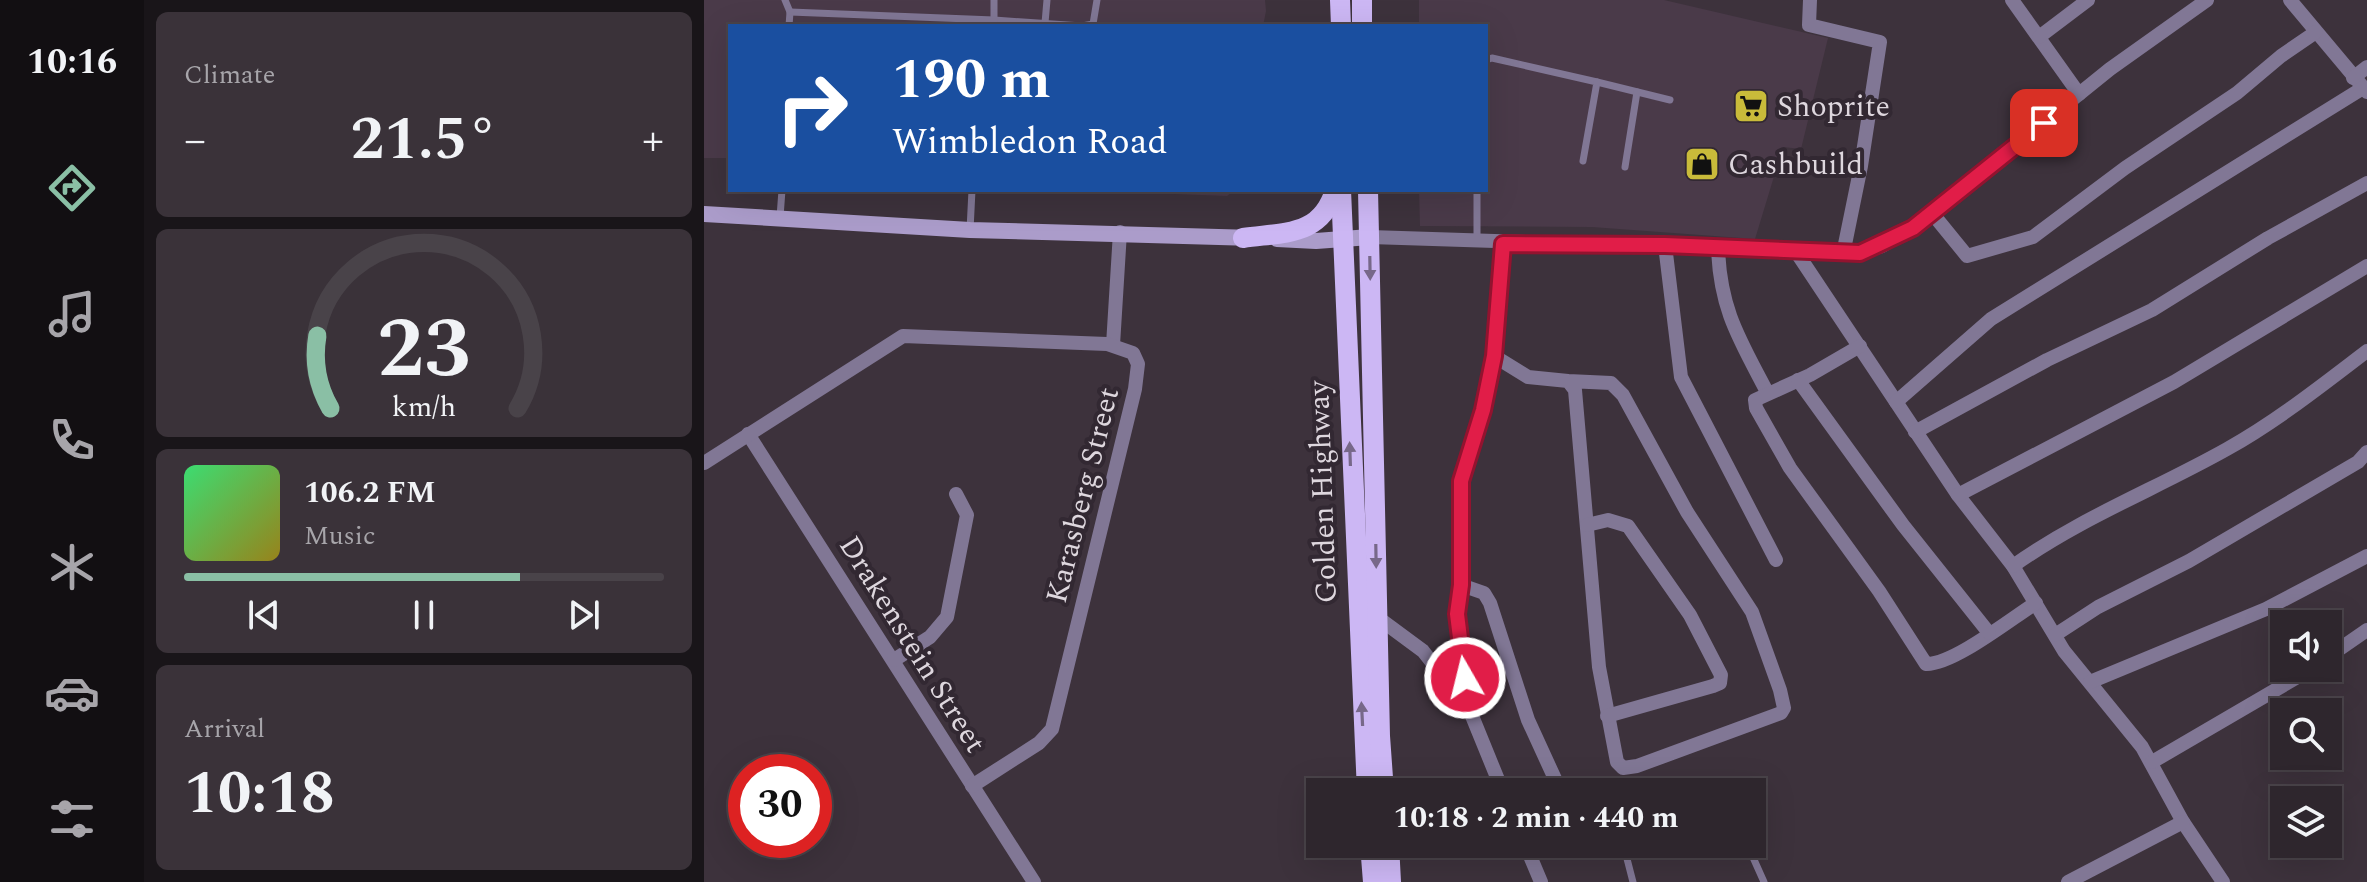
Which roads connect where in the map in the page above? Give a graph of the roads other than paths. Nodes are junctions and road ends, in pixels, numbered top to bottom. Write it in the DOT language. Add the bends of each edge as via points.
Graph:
graph roads {
  1 [pos="785,0"];
  2 [pos="994,0"];
  3 [pos="1047,0"];
  4 [pos="1097,0"];
  5 [pos="1340,0"];
  6 [pos="1362,0"];
  7 [pos="1810,0"];
  8 [pos="2012,0"];
  9 [pos="2088,0"];
  10 [pos="2207,0"];
  11 [pos="2290,0"];
  12 [pos="790,12"];
  13 [pos="993,23"];
  14 [pos="1045,23"];
  15 [pos="789,24"];
  16 [pos="1341,24"];
  17 [pos="1362,24"];
  18 [pos="2316,32"];
  19 [pos="2039,37"];
  20 [pos="1488,59"];
  21 [pos="2367,67"];
  22 [pos="1597,82"];
  23 [pos="2361,86"];
  24 [pos="1637,92"];
  25 [pos="2079,94"];
  26 [pos="1670,100"];
  27 [pos="1583,161"];
  28 [pos="1625,167"];
  29 [pos="2367,183"];
  30 [pos="782,192"];
  31 [pos="972,192"];
  32 [pos="1334,192"];
  33 [pos="1341,192"];
  34 [pos="1368,192"];
  35 [pos="1477,192"];
  36 [pos="1932,213"];
  37 [pos="704,214"];
  38 [pos="780,217"];
  39 [pos="970,230"];
  40 [pos="1120,232"];
  41 [pos="1370,237"];
  42 [pos="1243,238"];
  43 [pos="1342,240"];
  44 [pos="1477,242"];
  45 [pos="1503,244"];
  46 [pos="1665,245"];
  47 [pos="1718,248"];
  48 [pos="1797,253"];
  49 [pos="1843,254"];
  50 [pos="2367,266"];
  51 [pos="1113,345"];
  52 [pos="1860,346"];
  53 [pos="2367,351"];
  54 [pos="1494,356"];
  55 [pos="1798,380"];
  56 [pos="1568,381"];
  57 [pos="1767,392"];
  58 [pos="1896,402"];
  59 [pos="1915,432"];
  60 [pos="748,434"];
  61 [pos="2367,452"];
  62 [pos="704,463"];
  63 [pos="956,494"];
  64 [pos="1958,495"];
  65 [pos="1587,525"];
  66 [pos="2367,556"];
  67 [pos="1776,560"];
  68 [pos="2013,566"];
  69 [pos="1461,585"];
  70 [pos="2036,603"];
  71 [pos="1377,617"];
  72 [pos="2367,630"];
  73 [pos="1989,633"];
  74 [pos="2055,635"];
  75 [pos="2342,647"];
  76 [pos="894,660"];
  77 [pos="2090,682"];
  78 [pos="2289,682"];
  79 [pos="1470,711"];
  80 [pos="1607,716"];
  81 [pos="2152,762"];
  82 [pos="1366,778"];
  83 [pos="1383,778"];
  84 [pos="1497,778"];
  85 [pos="1555,778"];
  86 [pos="972,786"];
  87 [pos="2183,822"];
  88 [pos="1371,858"];
  89 [pos="1390,858"];
  90 [pos="1531,858"];
  91 [pos="1625,858"];
  92 [pos="1753,858"];
  93 [pos="1034,882"];
  94 [pos="1373,882"];
  95 [pos="1391,882"];
  96 [pos="1541,882"];
  97 [pos="1633,882"];
  98 [pos="1764,882"];
  99 [pos="2068,882"];
  100 [pos="2223,882"];
  1 -- 12 [label="lane"];
  2 -- 13 [label="lane"];
  3 -- 14 [label="lane"];
  4 -- 14 [label="lane" via="1093,24"];
  5 -- 16 [label="main road"];
  6 -- 17 [label="main road"];
  7 -- 49 [label="street" via="1809,25 1880,42"];
  8 -- 19 [label="street"];
  9 -- 19 [label="street"];
  10 -- 25 [label="street"];
  11 -- 18 [label="street"];
  12 -- 13 [label="lane"];
  12 -- 15 [label="lane"];
  13 -- 14 [label="lane"];
  18 -- 23 [label="street"];
  18 -- 36 [label="street" via="2033,237 1967,256"];
  19 -- 25 [label="street"];
  20 -- 22 [label="lane"];
  21 -- 23 [label="street"];
  22 -- 24 [label="lane"];
  22 -- 27 [label="lane"];
  23 -- 58 [label="street" via="1991,319"];
  24 -- 26 [label="lane"];
  24 -- 28 [label="lane"];
  25 -- 36 [label="street"];
  29 -- 59 [label="street" via="2152,310"];
  30 -- 38 [label="lane"];
  31 -- 39 [label="lane"];
  32 -- 42 [label="main road" via="1327,210 1309,228"];
  33 -- 43 [label="main road, Golden Highway"];
  34 -- 41 [label="main road, Golden Highway"];
  35 -- 44 [label="lane"];
  36 -- 49 [label="street" via="1882,246"];
  37 -- 38 [label="street"];
  38 -- 39 [label="street"];
  39 -- 40 [label="street"];
  40 -- 42 [label="street"];
  40 -- 51 [label="street"];
  41 -- 43 [label="street"];
  41 -- 44 [label="street"];
  41 -- 71 [label="main road, Golden Highway, one-way"];
  42 -- 43 [label="street"];
  82 -- 43 [label="main road, Golden Highway, one-way"];
  44 -- 45 [label="street"];
  45 -- 46 [label="street"];
  45 -- 54 [label="street"];
  46 -- 47 [label="street"];
  46 -- 67 [label="street" via="1681,377"];
  47 -- 48 [label="street"];
  47 -- 57 [label="street" via="1726,311"];
  48 -- 49 [label="street"];
  48 -- 52 [label="street"];
  50 -- 64 [label="street" via="2174,382"];
  51 -- 60 [label="street, Karasberg Street" via="903,336"];
  51 -- 86 [label="street, Karasberg Street" via="1137,359 1135,389 1052,729"];
  52 -- 55 [label="street"];
  52 -- 58 [label="street"];
  53 -- 68 [label="street" via="2280,417 2052,539"];
  54 -- 56 [label="street" via="1528,377"];
  54 -- 69 [label="street" via="1461,481"];
  55 -- 57 [label="street"];
  55 -- 73 [label="street"];
  56 -- 65 [label="street" via="1580,412"];
  56 -- 80 [label="street" via="1611,383 1623,395 1687,512 1752,612 1784,708 1766,721 1623,768 1615,758"];
  57 -- 73 [label="street" via="1755,400 1756,408 1790,468 1926,664"];
  58 -- 59 [label="street"];
  59 -- 64 [label="street"];
  60 -- 62 [label="street, Karasberg Street"];
  60 -- 76 [label="street, Drakenstein Street"];
  61 -- 74 [label="street" via="2358,462"];
  63 -- 76 [label="street" via="967,515 947,617 930,637"];
  64 -- 68 [label="street"];
  65 -- 80 [label="street"];
  65 -- 80 [label="street" via="1608,520 1628,526 1690,615 1721,675 1713,686"];
  66 -- 77 [label="street" via="2266,609"];
  68 -- 70 [label="street"];
  69 -- 79 [label="street" via="1457,614"];
  69 -- 85 [label="street" via="1484,593 1490,603 1528,720"];
  70 -- 73 [label="street"];
  70 -- 74 [label="street"];
  71 -- 79 [label="street" via="1423,651"];
  71 -- 83 [label="main road, Golden Highway"];
  72 -- 75 [label="street"];
  74 -- 77 [label="street"];
  76 -- 86 [label="street, Drakenstein Street"];
  77 -- 81 [label="street"];
  78 -- 81 [label="street"];
  79 -- 84 [label="street"];
  81 -- 87 [label="street"];
  86 -- 93 [label="street, Drakenstein Street"];
  87 -- 99 [label="street"];
  87 -- 100 [label="street"];
  88 -- 94 [label="main road"];
  89 -- 95 [label="main road"];
  90 -- 96 [label="street"];
  91 -- 97 [label="lane"];
  92 -- 98 [label="lane"];
}
